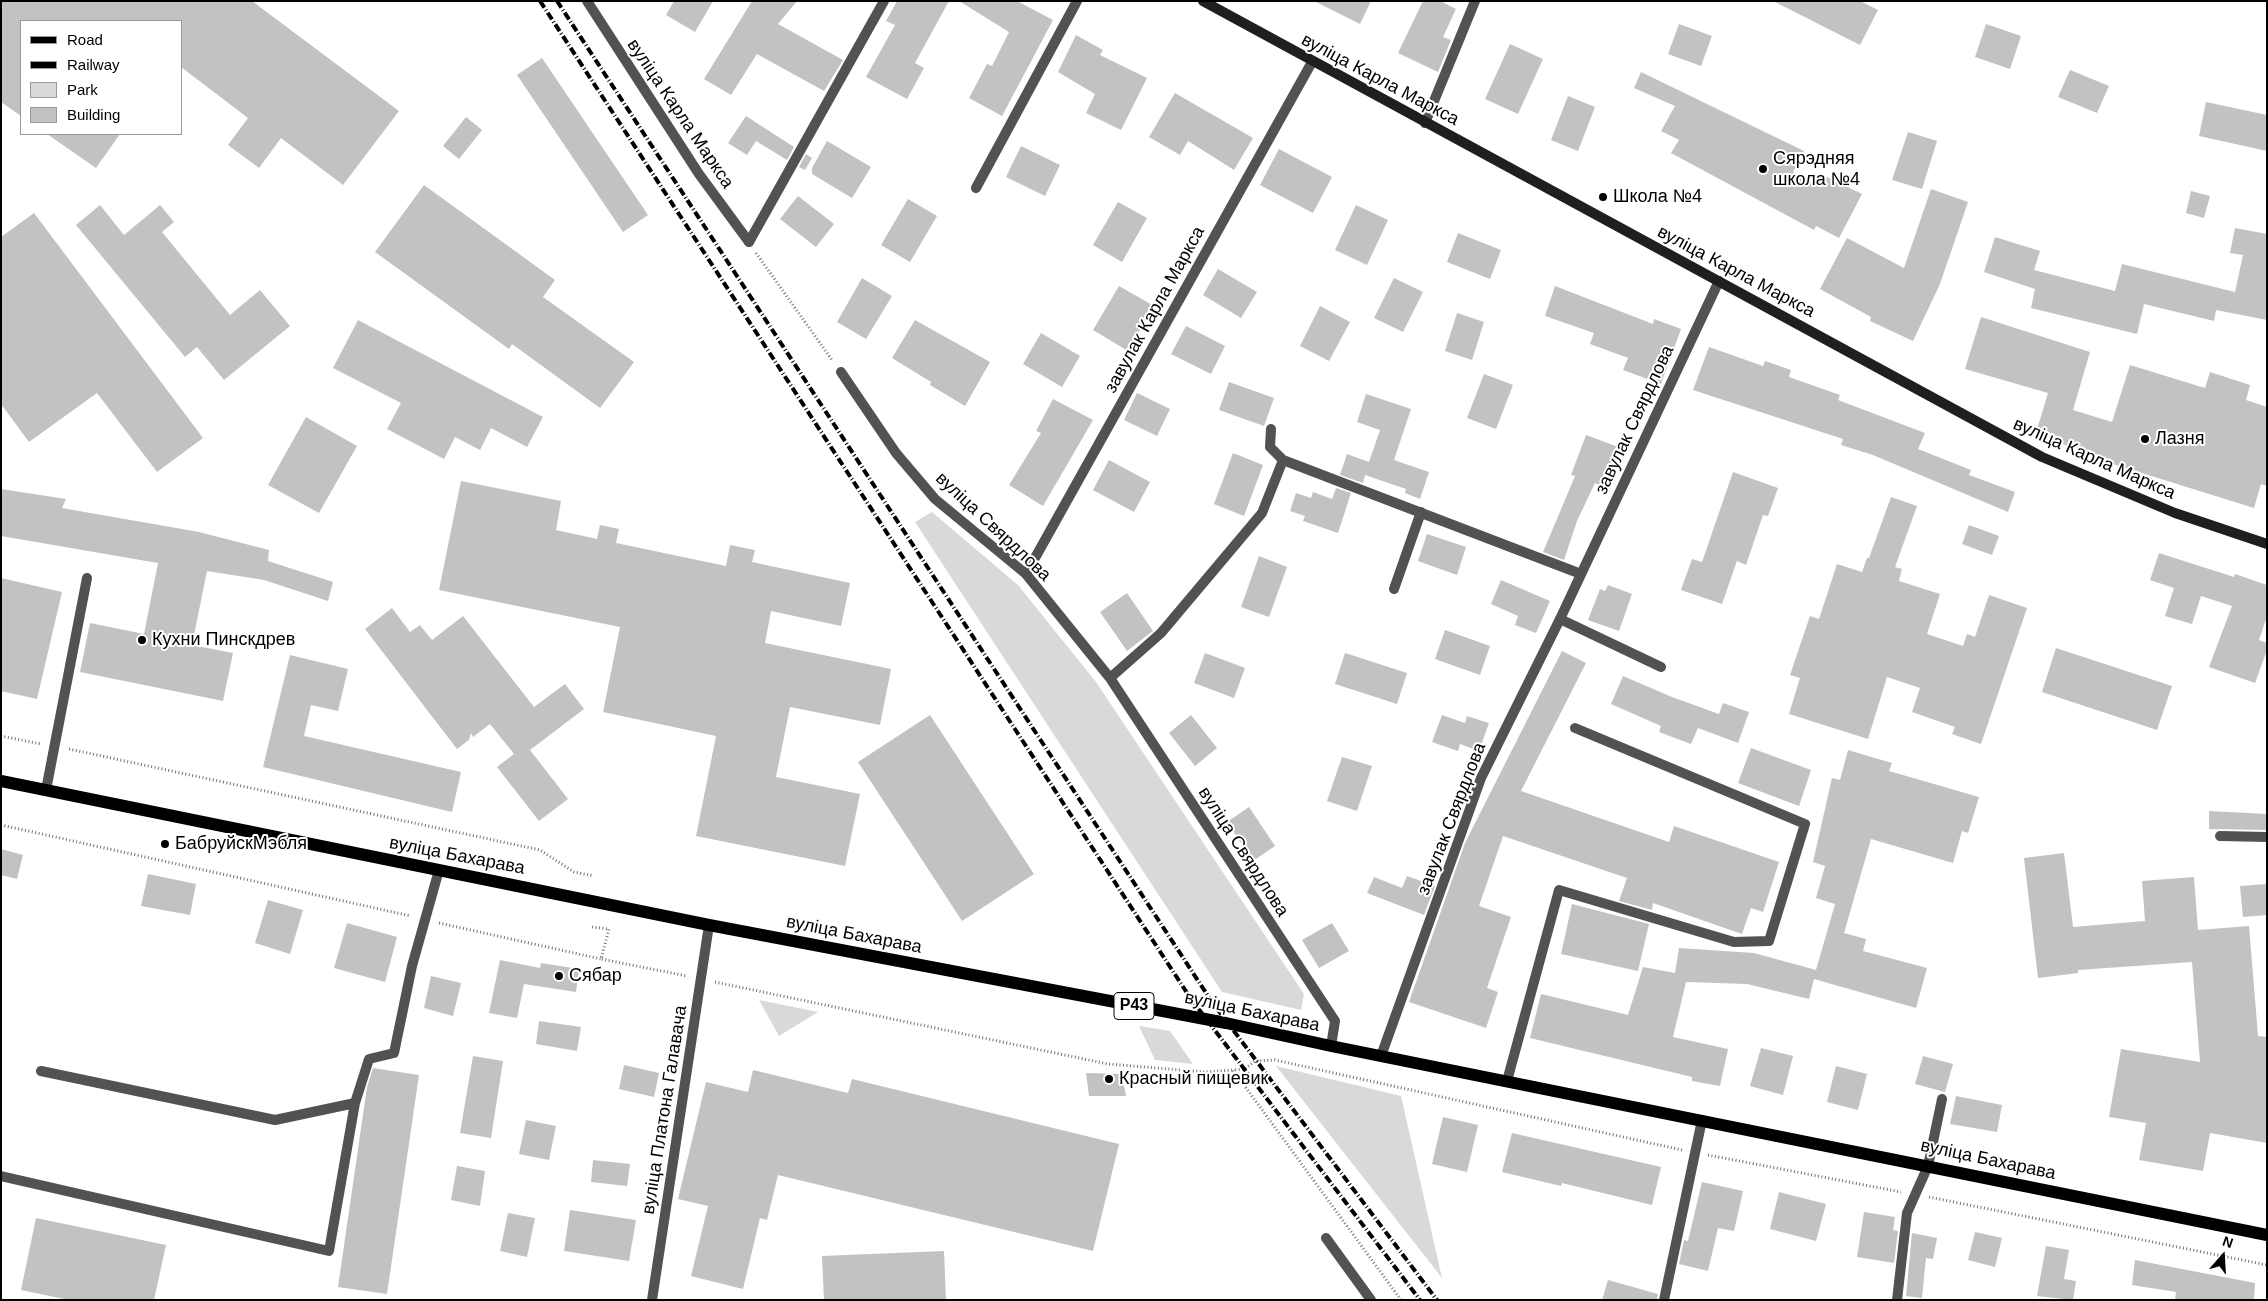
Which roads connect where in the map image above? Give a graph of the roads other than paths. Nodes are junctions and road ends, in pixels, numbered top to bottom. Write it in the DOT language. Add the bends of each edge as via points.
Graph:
graph roads {
  1 [pos="587,1"];
  2 [pos="884,1"];
  3 [pos="1077,1"];
  4 [pos="1203,1"];
  5 [pos="1475,1"];
  6 [pos="1312,62"];
  7 [pos="1425,123"];
  8 [pos="976,188"];
  9 [pos="1719,281"];
  10 [pos="841,372"];
  11 [pos="1271,429"];
  12 [pos="1283,460"];
  13 [pos="1422,512"];
  14 [pos="2267,544"];
  15 [pos="1026,574"];
  16 [pos="1581,574"];
  17 [pos="87,578"];
  18 [pos="1394,589"];
  19 [pos="1560,619"];
  20 [pos="1661,667"];
  21 [pos="1110,678"];
  22 [pos="1575,728"];
  23 [pos="1,781"];
  24 [pos="46,790"];
  25 [pos="2220,836"];
  26 [pos="2267,837"];
  27 [pos="439,870"];
  28 [pos="710,925"];
  29 [pos="1331,1046"];
  30 [pos="1381,1056"];
  31 [pos="41,1071"];
  32 [pos="1507,1081"];
  33 [pos="1942,1099"];
  34 [pos="355,1103"];
  35 [pos="1702,1120"];
  36 [pos="1928,1166"];
  37 [pos="1,1176"];
  38 [pos="2267,1236"];
  39 [pos="1326,1238"];
  40 [pos="652,1300"];
  41 [pos="1371,1300"];
  42 [pos="1664,1300"];
  43 [pos="1897,1300"];
  1 -- 2 [label="street, вуліца Карла Маркса" via="699,174 749,242"];
  3 -- 8 [label="street"];
  4 -- 6 [label="main road, вуліца Карла Маркса"];
  5 -- 7 [label="street"];
  6 -- 7 [label="main road, вуліца Карла Маркса"];
  6 -- 15 [label="street, завулак Карла Маркса"];
  7 -- 9 [label="main road, вуліца Карла Маркса"];
  9 -- 14 [label="main road, вуліца Карла Маркса" via="2042,457 2175,513"];
  9 -- 16 [label="street, завулак Свярдлова"];
  10 -- 15 [label="street, вуліца Свярдлова" via="896,453 936,499"];
  11 -- 12 [label="street" via="1270,447"];
  12 -- 13 [label="street"];
  12 -- 21 [label="street" via="1262,512 1161,633"];
  13 -- 16 [label="street"];
  13 -- 18 [label="street"];
  15 -- 21 [label="street, вуліца Свярдлова"];
  16 -- 19 [label="street, завулак Свярдлова"];
  17 -- 24 [label="street"];
  19 -- 20 [label="street"];
  19 -- 30 [label="street, завулак Свярдлова" via="1481,778"];
  21 -- 29 [label="street, вуліца Свярдлова" via="1335,1021"];
  22 -- 32 [label="street" via="1805,824 1769,941 1734,942 1559,890"];
  23 -- 24 [label="main road, вуліца Бахарава / Р43"];
  24 -- 27 [label="main road, вуліца Бахарава / Р43"];
  25 -- 26 [label="street"];
  27 -- 28 [label="main road, вуліца Бахарава / Р43"];
  27 -- 34 [label="street" via="412,966 394,1053 368,1059"];
  28 -- 29 [label="main road, вуліца Бахарава / Р43"];
  28 -- 40 [label="street, вуліца Платона Галавача"];
  29 -- 30 [label="main road, вуліца Бахарава / Р43"];
  30 -- 32 [label="main road, вуліца Бахарава / Р43"];
  31 -- 34 [label="street" via="275,1120"];
  32 -- 35 [label="main road, вуліца Бахарава / Р43"];
  33 -- 36 [label="street"];
  34 -- 37 [label="street" via="329,1251"];
  35 -- 36 [label="main road, вуліца Бахарава / Р43"];
  35 -- 42 [label="street"];
  36 -- 38 [label="main road, вуліца Бахарава / Р43"];
  36 -- 43 [label="street" via="1907,1213"];
  39 -- 41 [label="street"];
}
